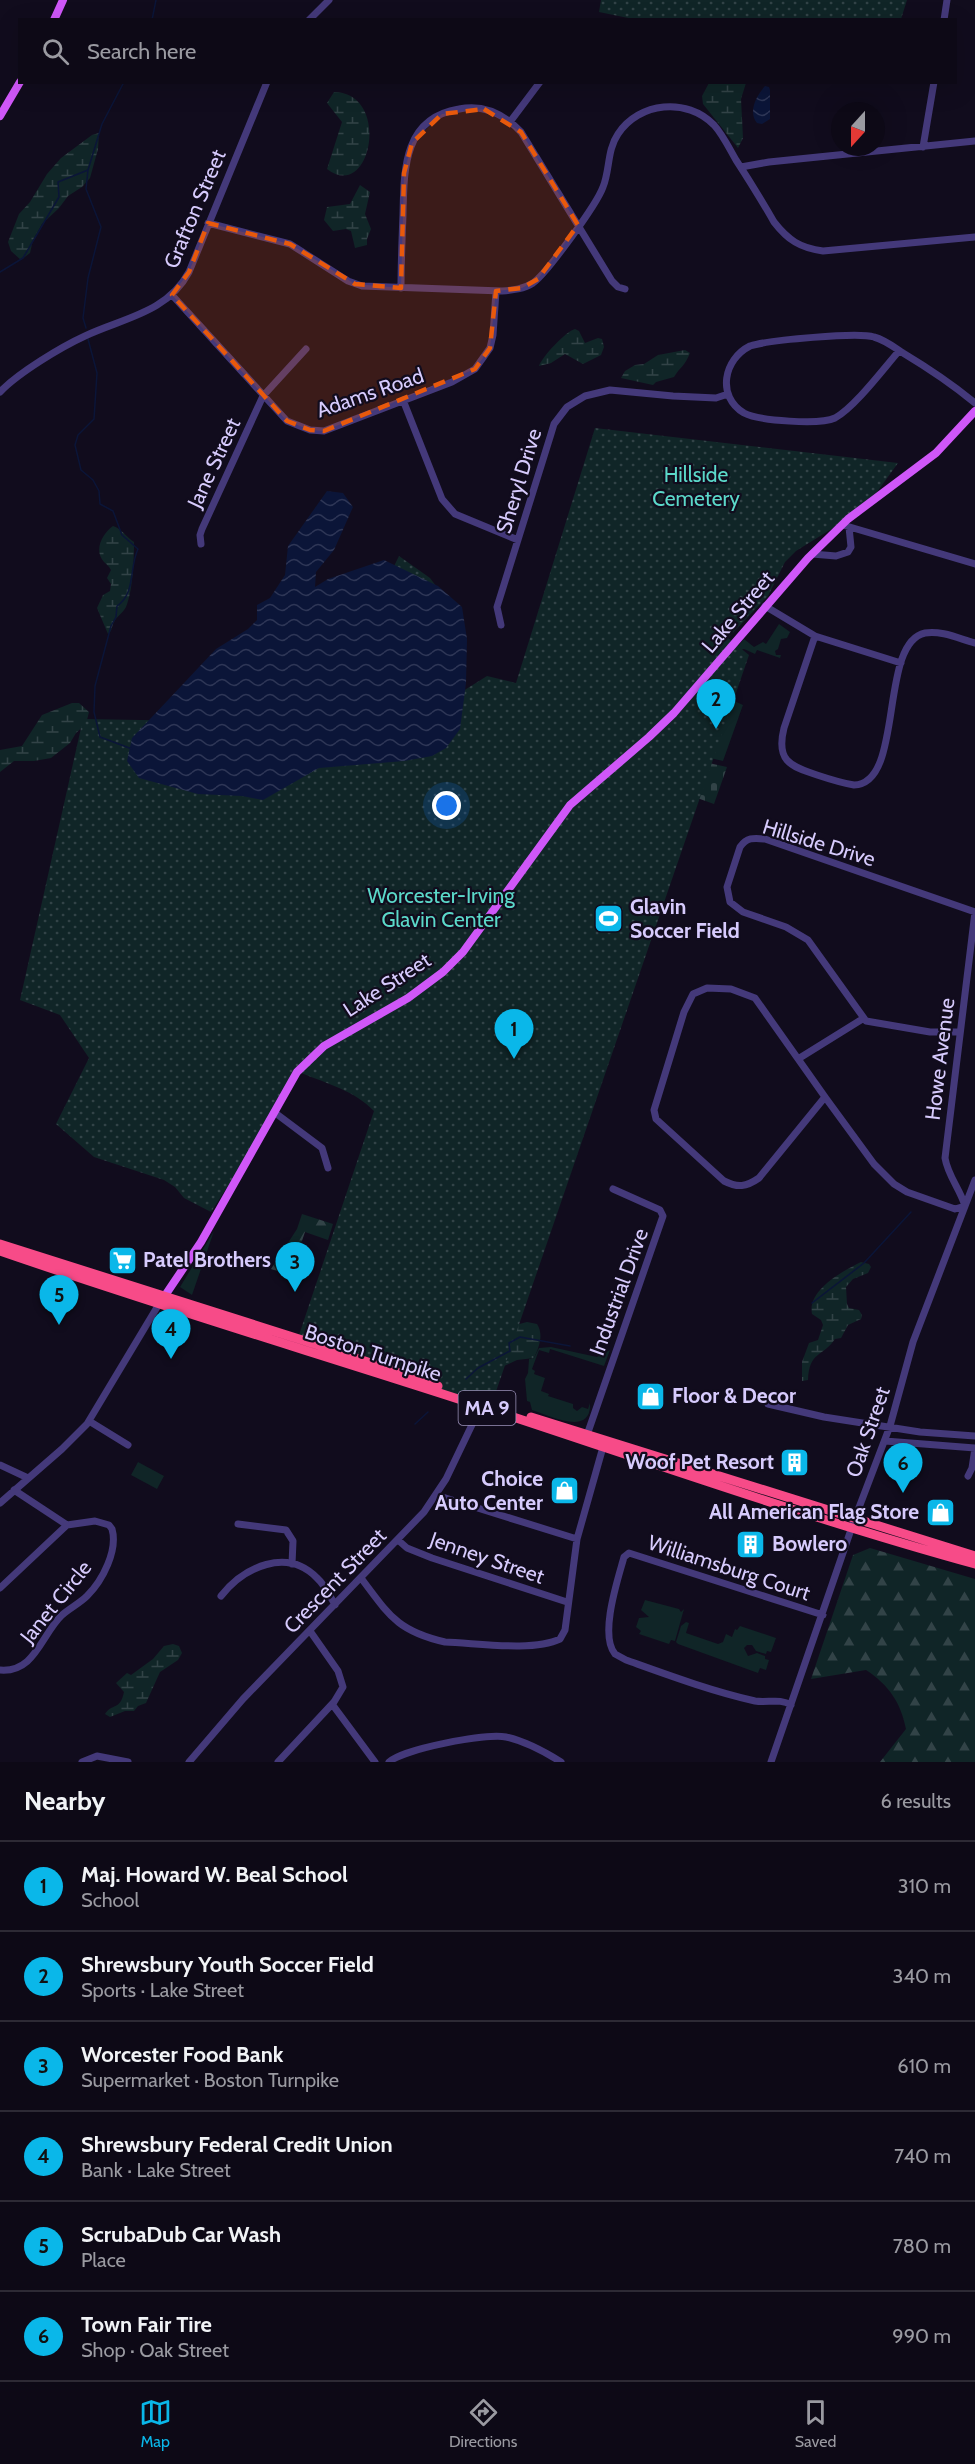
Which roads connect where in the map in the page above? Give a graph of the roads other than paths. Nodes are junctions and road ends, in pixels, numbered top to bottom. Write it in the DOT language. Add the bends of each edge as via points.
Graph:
graph roads {
  1 [pos="63,0"];
  2 [pos="329,0"];
  3 [pos="947,0"];
  4 [pos="55,18"];
  5 [pos="311,18"];
  6 [pos="944,18"];
  7 [pos="19,84"];
  8 [pos="266,84"];
  9 [pos="538,84"];
  10 [pos="934,84"];
  11 [pos="0,116"];
  12 [pos="510,122"];
  13 [pos="975,141"];
  14 [pos="923,147"];
  15 [pos="741,167"];
  16 [pos="208,223"];
  17 [pos="578,225"];
  18 [pos="975,237"];
  19 [pos="401,288"];
  20 [pos="626,289"];
  21 [pos="496,291"];
  22 [pos="172,295"];
  23 [pos="306,349"];
  24 [pos="899,351"];
  25 [pos="4,383"];
  26 [pos="0,392"];
  27 [pos="728,394"];
  28 [pos="263,396"];
  29 [pos="403,400"];
  30 [pos="975,403"];
  31 [pos="975,411"];
  32 [pos="846,526"];
  33 [pos="518,540"];
  34 [pos="201,544"];
  35 [pos="812,554"];
  36 [pos="975,564"];
  37 [pos="765,606"];
  38 [pos="501,625"];
  39 [pos="815,636"];
  40 [pos="975,643"];
  41 [pos="901,663"];
  42 [pos="975,912"];
  43 [pos="864,1018"];
  44 [pos="960,1032"];
  45 [pos="798,1059"];
  46 [pos="825,1096"];
  47 [pos="274,1112"];
  48 [pos="328,1168"];
  49 [pos="975,1180"];
  50 [pos="613,1189"];
  51 [pos="965,1206"];
  52 [pos="0,1244"];
  53 [pos="0,1251"];
  54 [pos="166,1296"];
  55 [pos="159,1304"];
  56 [pos="768,1404"];
  57 [pos="481,1406"];
  58 [pos="89,1421"];
  59 [pos="890,1426"];
  60 [pos="587,1435"];
  61 [pos="975,1436"];
  62 [pos="885,1441"];
  63 [pos="128,1445"];
  64 [pos="603,1447"];
  65 [pos="0,1466"];
  66 [pos="968,1476"];
  67 [pos="28,1478"];
  68 [pos="14,1490"];
  69 [pos="436,1496"];
  70 [pos="0,1503"];
  71 [pos="854,1523"];
  72 [pos="238,1524"];
  73 [pos="67,1525"];
  74 [pos="577,1539"];
  75 [pos="398,1540"];
  76 [pos="975,1556"];
  77 [pos="292,1564"];
  78 [pos="975,1564"];
  79 [pos="361,1578"];
  80 [pos="0,1588"];
  81 [pos="221,1596"];
  82 [pos="567,1602"];
  83 [pos="335,1605"];
  84 [pos="823,1615"];
  85 [pos="310,1631"];
  86 [pos="0,1670"];
  87 [pos="332,1704"];
  88 [pos="791,1705"];
  89 [pos="82,1762"];
  90 [pos="128,1762"];
  91 [pos="189,1762"];
  92 [pos="278,1762"];
  93 [pos="375,1762"];
  94 [pos="389,1762"];
  95 [pos="561,1762"];
  96 [pos="771,1762"];
  1 -- 4 [label="main road"];
  2 -- 5 [label="street"];
  3 -- 6 [label="street"];
  7 -- 11 [label="main road"];
  8 -- 16 [label="street, Grafton Street"];
  9 -- 12 [label="street"];
  10 -- 14 [label="street"];
  12 -- 17 [label="street" via="525,138"];
  12 -- 19 [label="street" via="491,111 463,108 436,117 415,137 404,173"];
  13 -- 14 [label="street"];
  14 -- 15 [label="street"];
  15 -- 17 [label="street" via="718,130 700,114 677,107 649,110 629,122 616,137 603,187"];
  15 -- 18 [label="street" via="785,236 805,248 823,251"];
  16 -- 19 [label="street" via="290,244 356,284"];
  16 -- 22 [label="street, Grafton Street" via="189,272"];
  17 -- 20 [label="street" via="612,281"];
  17 -- 21 [label="street" via="538,279 522,288"];
  19 -- 21 [label="street"];
  21 -- 29 [label="street, Adams Road" via="493,335 484,359 468,374"];
  22 -- 25 [label="street, Grafton Street" via="157,307 73,342"];
  22 -- 28 [label="street, Adams Road"];
  23 -- 28 [label="street, Jane Street"];
  24 -- 27 [label="street" via="846,409 830,420 758,418 740,410"];
  24 -- 27 [label="street" via="874,337 859,334 756,344 742,350 731,362 726,381"];
  24 -- 30 [label="street" via="943,377"];
  25 -- 26 [label="street, Grafton Street"];
  27 -- 33 [label="street, Sheryl Drive" via="716,398 610,390 575,400 554,424"];
  28 -- 29 [label="street, Adams Road" via="287,421 324,431"];
  28 -- 34 [label="street, Jane Street" via="200,535"];
  29 -- 33 [label="street" via="442,500 455,514"];
  31 -- 32 [label="main road, Lake Street" via="936,453"];
  32 -- 35 [label="main road, Lake Street"];
  32 -- 35 [label="street" via="851,548 848,552 836,556"];
  32 -- 36 [label="street"];
  33 -- 38 [label="street, Sheryl Drive" via="497,608"];
  35 -- 37 [label="main road, Lake Street"];
  37 -- 39 [label="street"];
  37 -- 47 [label="main road, Lake Street" via="674,713 570,805 463,952 431,982 314,1054 296,1074"];
  39 -- 41 [label="street"];
  39 -- 41 [label="street" via="784,728 782,752 794,766 843,783 865,784 877,770"];
  40 -- 41 [label="street" via="937,633 922,634 909,644"];
  42 -- 43 [label="street, Hillside Drive" via="765,839 744,842 727,887 730,902 743,912 786,927 808,940"];
  42 -- 44 [label="street, Howe Avenue"];
  43 -- 44 [label="street" via="873,1023 930,1032"];
  43 -- 45 [label="street"];
  44 -- 51 [label="street, Howe Avenue" via="945,1158"];
  45 -- 46 [label="street"];
  45 -- 46 [label="street" via="755,998 731,989 707,988 693,994 684,1012 658,1093 656,1119 724,1180 748,1186 759,1178"];
  46 -- 51 [label="street" via="873,1164 894,1184 955,1209"];
  47 -- 48 [label="street" via="322,1148"];
  47 -- 54 [label="main road, Lake Street"];
  49 -- 51 [label="street, Oak Street"];
  50 -- 60 [label="street, Industrial Drive" via="660,1210 663,1216"];
  51 -- 59 [label="street, Oak Street" via="913,1342"];
  52 -- 54 [label="highway, Boston Turnpike / MA 9"];
  53 -- 55 [label="highway, Boston Turnpike / MA 9"];
  54 -- 55 [label="main road, Lake Street"];
  54 -- 60 [label="highway, Boston Turnpike / MA 9"];
  55 -- 57 [label="highway, Boston Turnpike / MA 9"];
  55 -- 58 [label="street, Lake Street"];
  56 -- 59 [label="street"];
  57 -- 64 [label="highway, Boston Turnpike / MA 9"];
  57 -- 69 [label="street, Crescent Street"];
  58 -- 63 [label="street"];
  58 -- 67 [label="street, Lake Street"];
  59 -- 61 [label="street"];
  59 -- 62 [label="street, Oak Street"];
  60 -- 71 [label="highway, Boston Turnpike / MA 9"];
  62 -- 66 [label="street" via="975,1449"];
  62 -- 71 [label="street, Oak Street"];
  64 -- 71 [label="highway, Boston Turnpike / MA 9"];
  64 -- 74 [label="street"];
  65 -- 67 [label="street"];
  67 -- 68 [label="street, Lake Street"];
  68 -- 70 [label="street, Lake Street"];
  68 -- 73 [label="street"];
  69 -- 74 [label="street"];
  69 -- 75 [label="street, Crescent Street"];
  71 -- 76 [label="highway, Boston Turnpike / MA 9"];
  71 -- 78 [label="highway, Boston Turnpike / MA 9"];
  71 -- 84 [label="street, Oak Street"];
  72 -- 77 [label="street" via="285,1530 293,1541"];
  73 -- 80 [label="street, Janet Circle"];
  73 -- 86 [label="street, Janet Circle" via="95,1521 109,1525 113,1546 103,1573 87,1596 62,1615 31,1659 18,1668"];
  74 -- 82 [label="street"];
  75 -- 79 [label="street, Crescent Street"];
  75 -- 82 [label="street, Jenney Street" via="432,1558"];
  77 -- 81 [label="street" via="276,1562 255,1568"];
  77 -- 83 [label="street" via="316,1577"];
  79 -- 82 [label="street" via="397,1623 446,1642 551,1644 563,1636"];
  79 -- 83 [label="street, Crescent Street"];
  83 -- 85 [label="street, Crescent Street"];
  84 -- 88 [label="street, Oak Street"];
  84 -- 88 [label="street, Williamsburg Court" via="629,1553 624,1557 610,1616 609,1638 615,1654 727,1694"];
  85 -- 87 [label="street" via="342,1677 341,1690"];
  85 -- 91 [label="street, Crescent Street" via="235,1707"];
  87 -- 92 [label="street"];
  87 -- 93 [label="street"];
  88 -- 96 [label="street, Oak Street"];
  89 -- 90 [label="street" via="97,1756"];
  94 -- 95 [label="street" via="407,1752 502,1736"];
}
